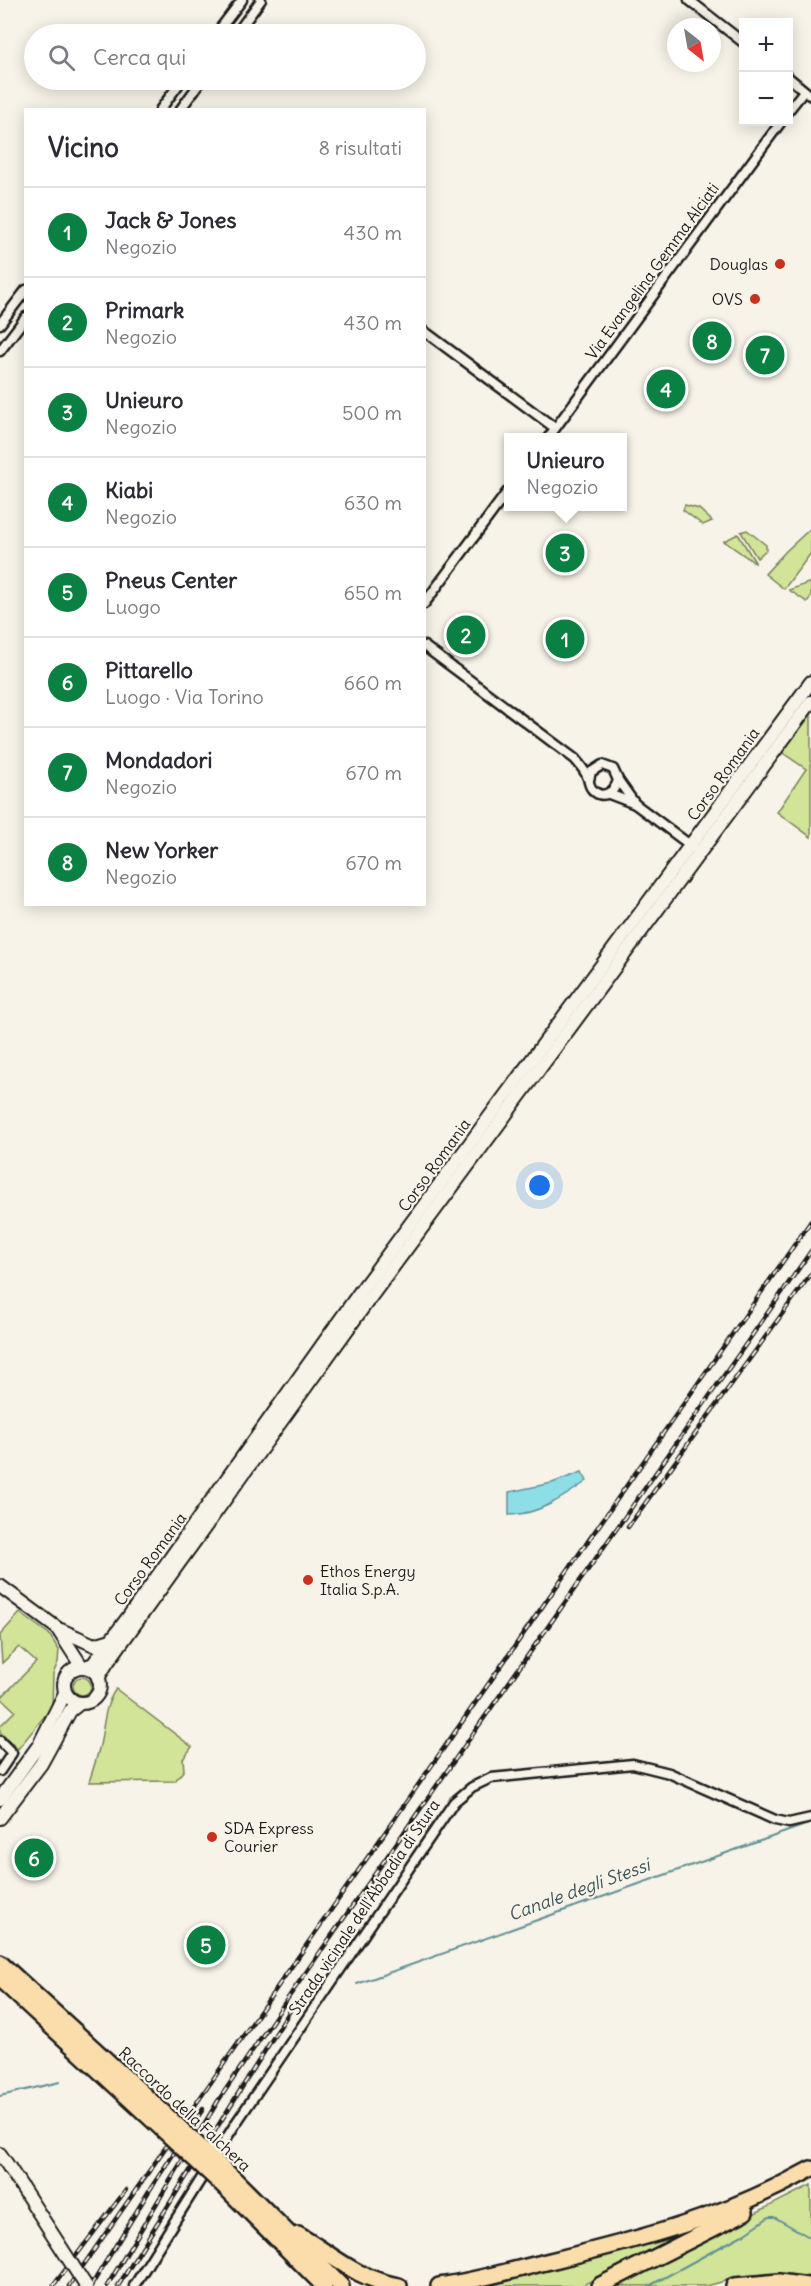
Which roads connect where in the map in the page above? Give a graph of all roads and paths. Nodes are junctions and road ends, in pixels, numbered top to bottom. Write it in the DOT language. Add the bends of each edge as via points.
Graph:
graph roads {
  1 [pos="242,0"];
  2 [pos="261,0"];
  3 [pos="689,0"];
  4 [pos="224,24"];
  5 [pos="243,24"];
  6 [pos="739,39"];
  7 [pos="793,80"];
  8 [pos="175,90"];
  9 [pos="195,90"];
  10 [pos="808,93"];
  11 [pos="793,107"];
  12 [pos="161,108"];
  13 [pos="181,108"];
  14 [pos="778,126"];
  15 [pos="24,293"];
  16 [pos="24,320"];
  17 [pos="0,324"];
  18 [pos="426,332"];
  19 [pos="0,351"];
  20 [pos="555,428"];
  21 [pos="552,433"];
  22 [pos="504,496"];
  23 [pos="426,601"];
  24 [pos="426,647"];
  25 [pos="811,682"];
  26 [pos="811,702"];
  27 [pos="575,759"];
  28 [pos="598,766"];
  29 [pos="589,780"];
  30 [pos="618,780"];
  31 [pos="609,794"];
  32 [pos="635,804"];
  33 [pos="695,850"];
  34 [pos="0,1586"];
  35 [pos="57,1628"];
  36 [pos="112,1639"];
  37 [pos="67,1641"];
  38 [pos="84,1667"];
  39 [pos="66,1676"];
  40 [pos="98,1678"];
  41 [pos="65,1693"];
  42 [pos="80,1703"];
  43 [pos="0,1741"];
  44 [pos="0,1771"];
  45 [pos="0,1799"];
  46 [pos="0,1818"];
  47 [pos="811,1818"];
  48 [pos="0,1963"];
  49 [pos="0,1979"];
  50 [pos="132,2091"];
  51 [pos="0,2154"];
  52 [pos="811,2169"];
  53 [pos="811,2177"];
  54 [pos="230,2183"];
  55 [pos="246,2208"];
  56 [pos="281,2226"];
  57 [pos="86,2286"];
  58 [pos="134,2286"];
  59 [pos="312,2286"];
  60 [pos="324,2286"];
  61 [pos="341,2286"];
  62 [pos="399,2286"];
  63 [pos="439,2286"];
  64 [pos="599,2286"];
  65 [pos="734,2286"];
  66 [pos="807,2286"];
  1 -- 4 [label="street"];
  2 -- 5 [label="street"];
  3 -- 6 [label="street"];
  7 -- 10 [label="street"];
  8 -- 12 [label="street"];
  9 -- 13 [label="street"];
  10 -- 11 [label="street"];
  14 -- 20 [label="street, Via Evangelina Gemma Alciati"];
  15 -- 17 [label="street"];
  16 -- 19 [label="street"];
  18 -- 20 [label="street"];
  20 -- 21 [label="street, Via Evangelina Gemma Alciati"];
  22 -- 23 [label="street"];
  24 -- 27 [label="street"];
  25 -- 33 [label="main road, Corso Romania"];
  26 -- 33 [label="main road, Corso Romania"];
  27 -- 28 [label="street"];
  27 -- 29 [label="street"];
  28 -- 29 [label="street"];
  28 -- 30 [label="street" via="614,769"];
  29 -- 31 [label="street" via="593,791"];
  30 -- 31 [label="street"];
  30 -- 32 [label="street"];
  31 -- 32 [label="street"];
  32 -- 33 [label="street"];
  33 -- 36 [label="main road, Corso Romania" via="659,887 360,1292"];
  33 -- 40 [label="main road, Corso Romania"];
  34 -- 35 [label="main road"];
  35 -- 36 [label="main road" via="94,1646"];
  35 -- 37 [label="main road"];
  36 -- 38 [label="main road, Corso Romania" via="93,1664"];
  37 -- 38 [label="main road"];
  37 -- 39 [label="main road"];
  38 -- 39 [label="main road" via="75,1668"];
  38 -- 40 [label="main road"];
  39 -- 41 [label="main road"];
  40 -- 42 [label="main road" via="97,1695"];
  41 -- 42 [label="main road"];
  41 -- 45 [label="main road" via="39,1745"];
  42 -- 46 [label="main road" via="70,1711 41,1764"];
  43 -- 44 [label="street" via="12,1754"];
  47 -- 58 [label="street, Strada vicinale dell'Abbadia di Stura" via="789,1823 775,1820 669,1773 633,1764 491,1778 472,1787 454,1802 236,2123"];
  48 -- 50 [label="highway, Raccordo della Falchera"];
  49 -- 50 [label="highway, Raccordo della Falchera"];
  50 -- 54 [label="highway, Raccordo della Falchera, bridge"];
  51 -- 57 [label="main road, bridge"];
  52 -- 63 [label="highway" via="759,2197 687,2225"];
  53 -- 64 [label="highway"];
  54 -- 55 [label="highway, Raccordo della Falchera"];
  54 -- 56 [label="highway, Raccordo della Falchera"];
  55 -- 59 [label="highway"];
  55 -- 60 [label="highway, Raccordo della Falchera"];
  56 -- 61 [label="highway, Raccordo della Falchera"];
  56 -- 62 [label="highway" via="355,2272"];
  65 -- 66 [label="highway"];
}
